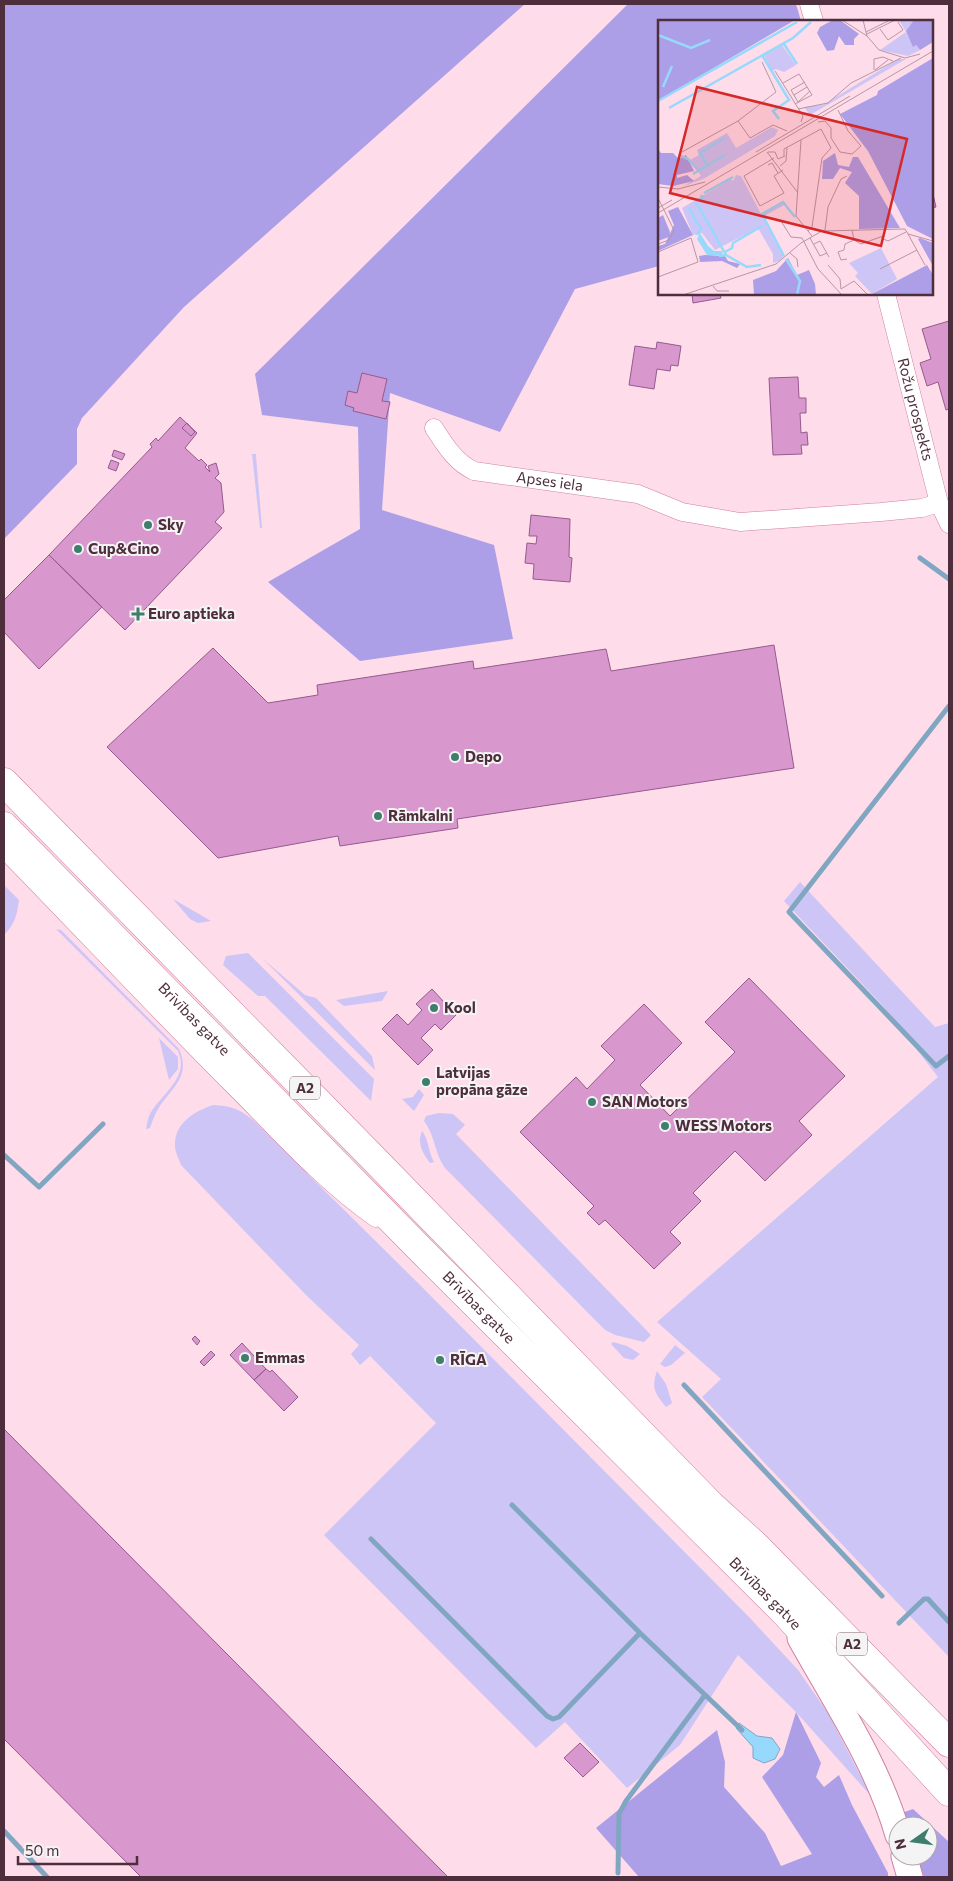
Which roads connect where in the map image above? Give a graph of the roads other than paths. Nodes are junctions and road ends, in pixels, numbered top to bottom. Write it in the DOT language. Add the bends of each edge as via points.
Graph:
graph roads {
  1 [pos="810,4"];
  2 [pos="814,20"];
  3 [pos="886,295"];
  4 [pos="434,428"];
  5 [pos="939,503"];
  6 [pos="949,524"];
  7 [pos="4,782"];
  8 [pos="4,826"];
  9 [pos="4,849"];
  10 [pos="423,1252"];
  11 [pos="786,1614"];
  12 [pos="949,1743"];
  13 [pos="949,1792"];
  14 [pos="891,1816"];
  1 -- 2 [label="street"];
  3 -- 5 [label="street, Rožu prospekts"];
  4 -- 5 [label="street, Apses iela" via="462,465 474,471 638,494 682,512 740,522 881,512"];
  5 -- 6 [label="street, Rožu prospekts"];
  7 -- 12 [label="highway, Brīvības gatve / A2" via="711,1505 755,1545"];
  8 -- 10 [label="highway, Brīvības gatve / A2"];
  9 -- 10 [label="street" via="283,1135 353,1202"];
  10 -- 11 [label="highway, Brīvības gatve / A2"];
  11 -- 13 [label="highway, Brīvības gatve / A2"];
  11 -- 14 [label="main road" via="859,1744"];
}
